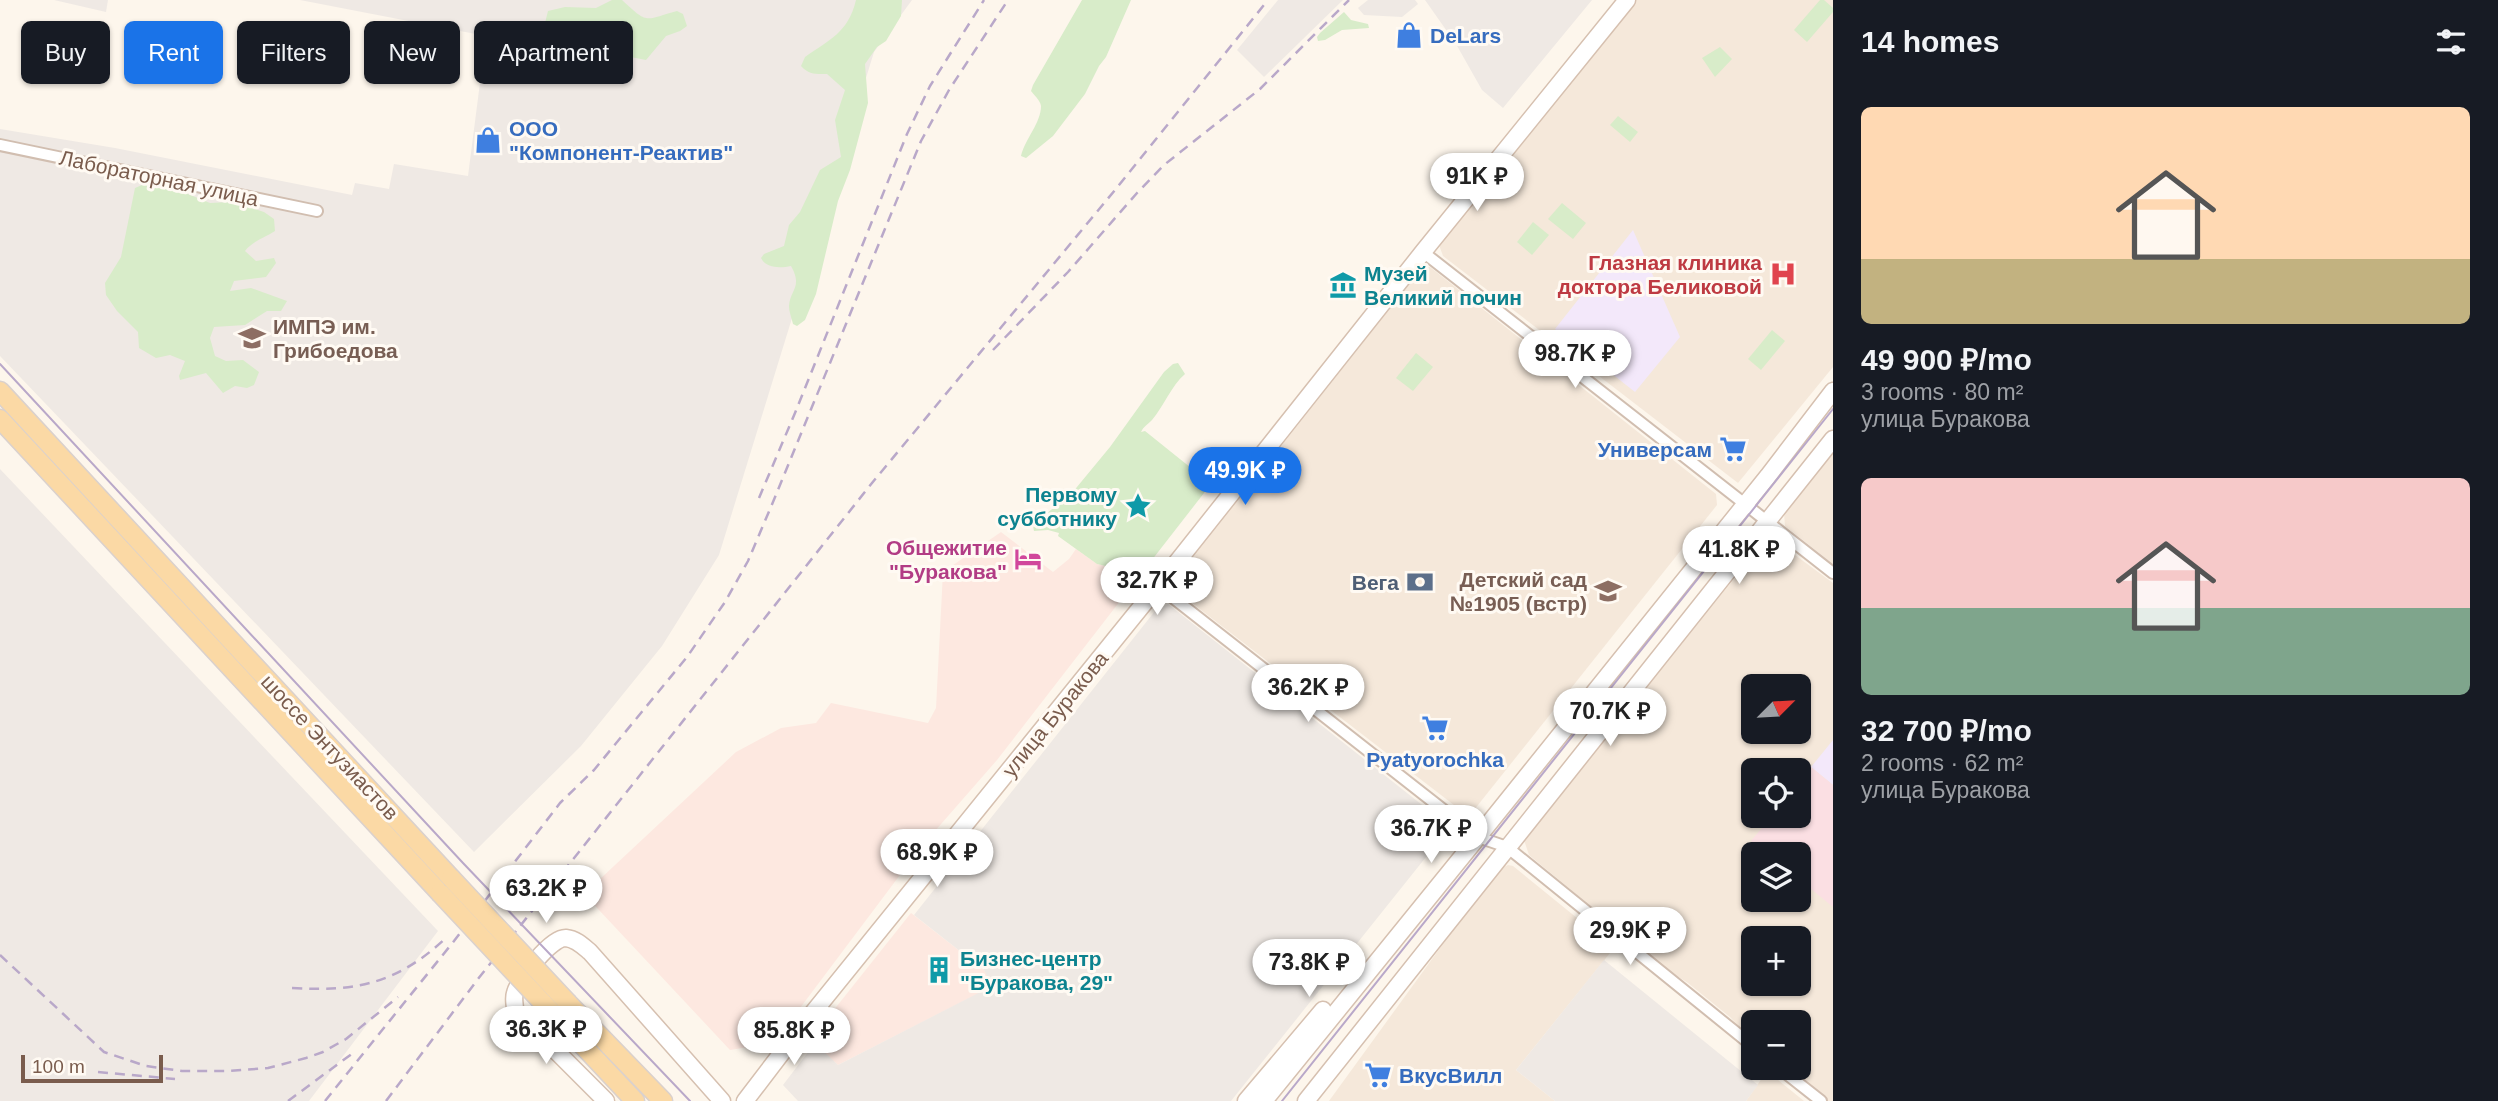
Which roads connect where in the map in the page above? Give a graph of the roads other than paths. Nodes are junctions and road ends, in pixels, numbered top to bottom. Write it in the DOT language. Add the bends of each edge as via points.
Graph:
graph roads {
  1 [pos="1627,0"];
  2 [pos="0,145"];
  3 [pos="317,211"];
  4 [pos="1423,251"];
  5 [pos="0,391"];
  6 [pos="1833,391"];
  7 [pos="0,419"];
  8 [pos="1833,439"];
  9 [pos="1746,503"];
  10 [pos="1768,520"];
  11 [pos="1833,573"];
  12 [pos="1158,586"];
  13 [pos="1478,837"];
  14 [pos="1507,847"];
  15 [pos="1405,925"];
  16 [pos="1741,1036"];
  17 [pos="1335,1064"];
  18 [pos="1794,1080"];
  19 [pos="606,1101"];
  20 [pos="635,1101"];
  21 [pos="663,1101"];
  22 [pos="722,1101"];
  23 [pos="745,1101"];
  24 [pos="1246,1101"];
  25 [pos="1264,1101"];
  26 [pos="1306,1101"];
  27 [pos="1314,1101"];
  28 [pos="1821,1101"];
  1 -- 4 [label="main road, улица Буракова"];
  2 -- 3 [label="street, Лабораторная улица"];
  4 -- 9 [label="street"];
  4 -- 12 [label="main road, улица Буракова"];
  5 -- 21 [label="main road, шоссе Энтузиастов, bridge"];
  6 -- 9 [label="main road"];
  7 -- 20 [label="main road, шоссе Энтузиастов, bridge"];
  8 -- 10 [label="main road"];
  9 -- 10 [label="street"];
  9 -- 13 [label="main road"];
  10 -- 11 [label="street"];
  10 -- 14 [label="main road"];
  12 -- 13 [label="street"];
  12 -- 23 [label="main road, улица Буракова"];
  13 -- 14 [label="street"];
  13 -- 15 [label="main road"];
  14 -- 16 [label="street"];
  14 -- 17 [label="main road"];
  15 -- 24 [label="main road" via="1349,981"];
  15 -- 25 [label="main road"];
  17 -- 26 [label="main road"];
  17 -- 27 [label="main road"];
  18 -- 28 [label="street"];
  19 -- 22 [label="main road" via="515,1010 515,990 554,941 577,941 590,952"];
}
